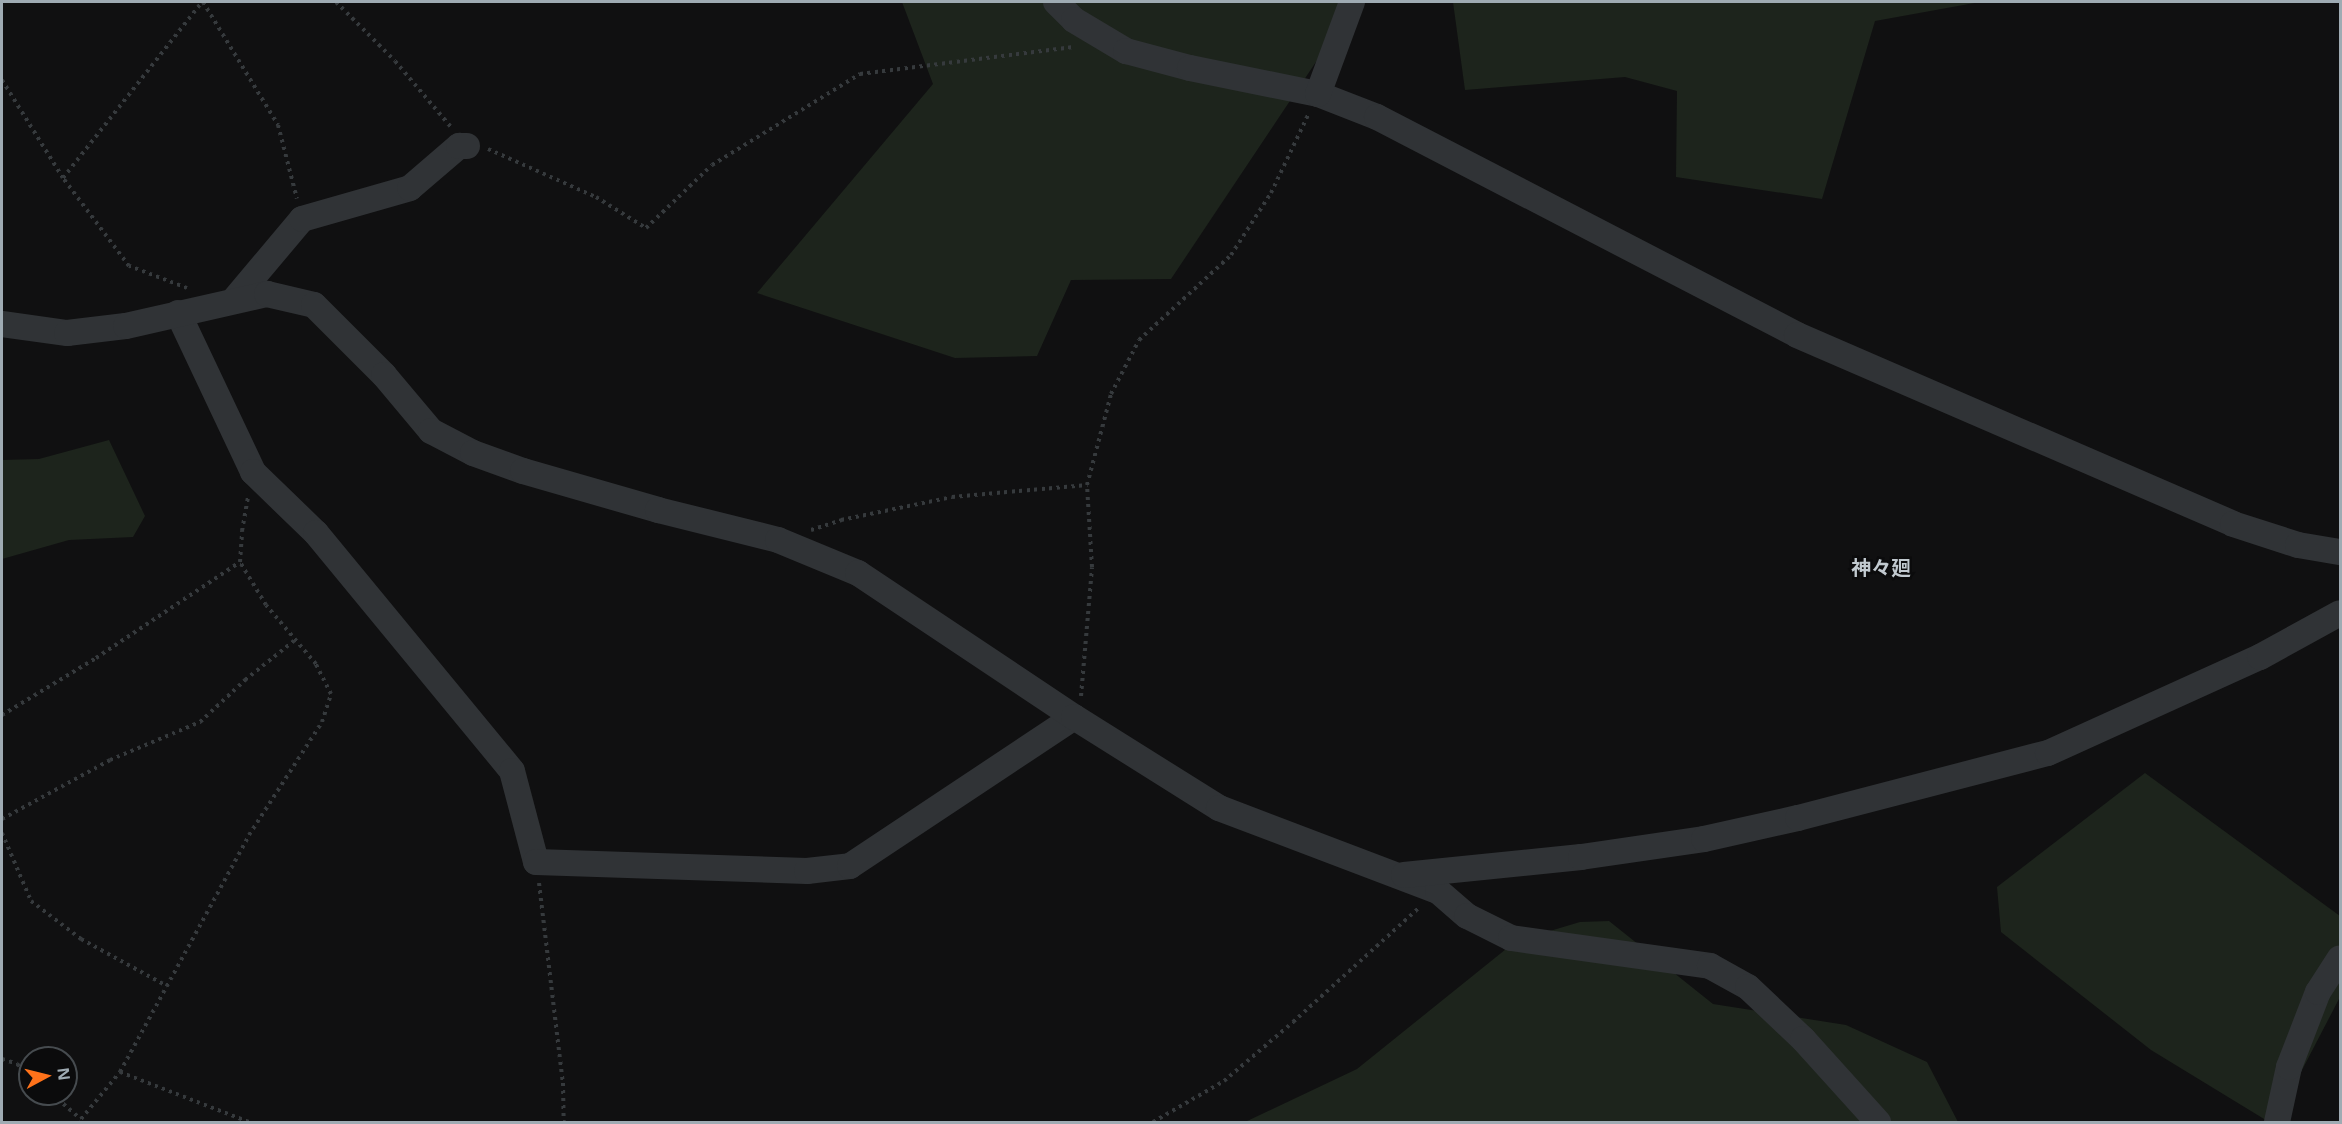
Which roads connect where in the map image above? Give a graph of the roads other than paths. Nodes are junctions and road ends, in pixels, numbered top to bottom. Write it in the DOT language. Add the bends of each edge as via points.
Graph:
graph roads {
  1 [pos="1056,2"];
  2 [pos="1352,2"];
  3 [pos="1318,94"];
  4 [pos="468,146"];
  5 [pos="233,301"];
  6 [pos="178,313"];
  7 [pos="2,324"];
  8 [pos="2340,552"];
  9 [pos="2340,613"];
  10 [pos="1074,717"];
  11 [pos="1397,876"];
  12 [pos="2340,958"];
  13 [pos="1878,1122"];
  14 [pos="2277,1122"];
  1 -- 3 [label="street" via="1074,20 1126,51"];
  2 -- 3 [label="street"];
  3 -- 8 [label="street" via="1377,117 1797,335 2233,524 2298,545"];
  4 -- 5 [label="street" via="459,146 410,188 302,219"];
  5 -- 6 [label="street"];
  5 -- 10 [label="street" via="267,294 314,305 384,375 431,431 472,453 658,510 778,540 858,573"];
  6 -- 7 [label="street" via="126,326 67,333"];
  6 -- 10 [label="street" via="253,472 316,533 512,771 536,862 807,872 850,866"];
  9 -- 11 [label="street" via="2260,657 2048,753 1704,839 1581,857"];
  10 -- 11 [label="street" via="1219,808"];
  11 -- 13 [label="street" via="1438,891 1467,916 1511,938 1710,966 1748,987 1803,1039"];
  12 -- 14 [label="street" via="2314,1002 2289,1067"];
}
